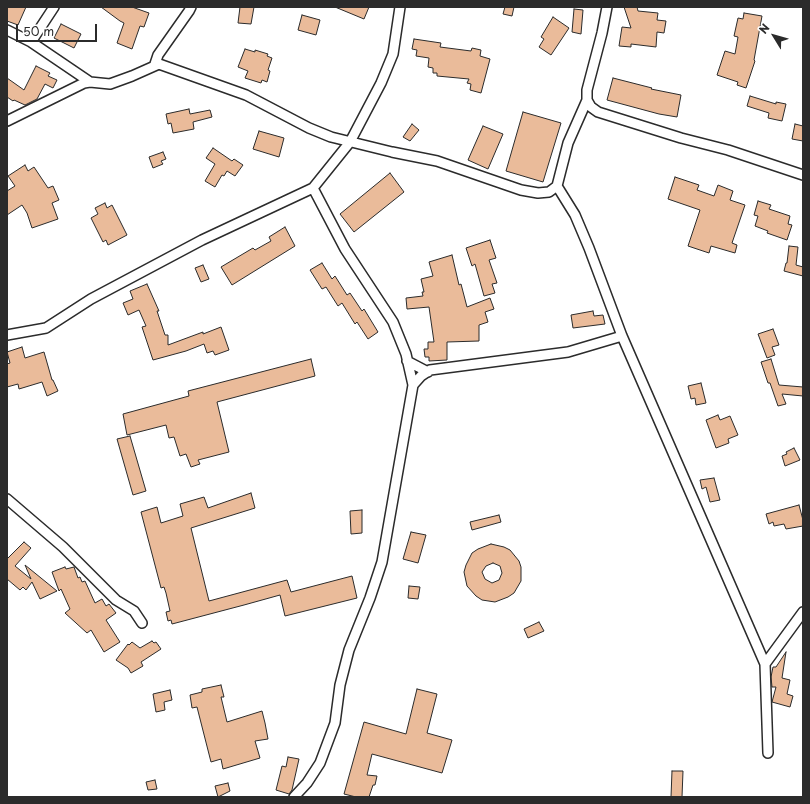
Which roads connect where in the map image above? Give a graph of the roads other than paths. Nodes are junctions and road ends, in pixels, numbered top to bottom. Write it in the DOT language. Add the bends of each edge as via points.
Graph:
graph roads {
  1 [pos="54,7"];
  2 [pos="191,7"];
  3 [pos="400,7"];
  4 [pos="607,7"];
  5 [pos="7,30"];
  6 [pos="31,42"];
  7 [pos="155,64"];
  8 [pos="90,82"];
  9 [pos="587,100"];
  10 [pos="7,121"];
  11 [pos="350,142"];
  12 [pos="803,174"];
  13 [pos="558,186"];
  14 [pos="313,188"];
  15 [pos="7,335"];
  16 [pos="622,336"];
  17 [pos="407,361"];
  18 [pos="428,372"];
  19 [pos="413,385"];
  20 [pos="7,499"];
  21 [pos="803,612"];
  22 [pos="799,622"];
  23 [pos="142,623"];
  24 [pos="765,664"];
  25 [pos="768,753"];
  26 [pos="294,797"];
  1 -- 6 [label="street"];
  2 -- 7 [label="street" via="158,55"];
  3 -- 11 [label="street" via="389,66"];
  4 -- 9 [label="street" via="586,90"];
  5 -- 6 [label="street"];
  6 -- 8 [label="street"];
  7 -- 8 [label="street" via="110,84"];
  7 -- 11 [label="street" via="163,64 246,95 309,128"];
  8 -- 10 [label="street"];
  9 -- 12 [label="street" via="598,112"];
  9 -- 13 [label="street" via="568,143"];
  11 -- 13 [label="street" via="437,161 521,190 544,193"];
  11 -- 14 [label="street"];
  13 -- 16 [label="street" via="575,215"];
  14 -- 15 [label="street" via="202,240 91,299 46,328"];
  14 -- 17 [label="street" via="345,249 393,322"];
  16 -- 18 [label="street" via="568,352"];
  16 -- 24 [label="street"];
  17 -- 18 [label="street"];
  17 -- 19 [label="street"];
  18 -- 19 [label="street"];
  19 -- 26 [label="street" via="382,562 349,650 333,729 320,763"];
  20 -- 23 [label="street" via="63,547 116,600 134,611"];
  21 -- 22 [label="street"];
  22 -- 24 [label="street"];
  24 -- 25 [label="street"];
}
